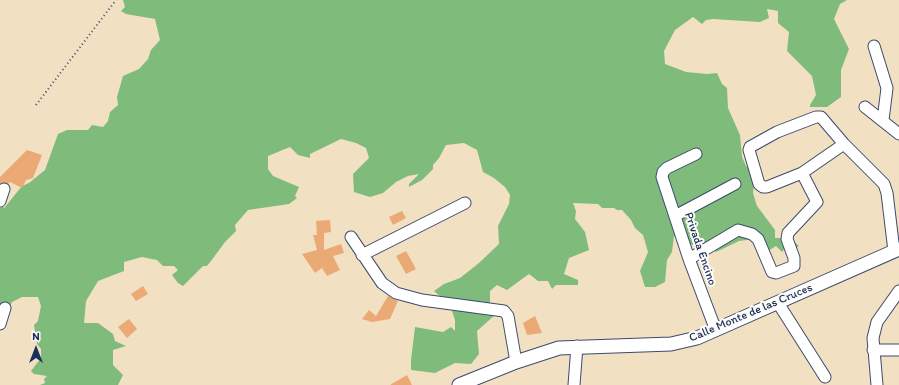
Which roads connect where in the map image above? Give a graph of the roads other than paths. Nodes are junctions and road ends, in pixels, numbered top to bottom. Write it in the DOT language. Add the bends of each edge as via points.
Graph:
graph roads {
  1 [pos="874,46"];
  2 [pos="865,107"];
  3 [pos="883,120"];
  4 [pos="899,134"];
  5 [pos="844,144"];
  6 [pos="696,154"];
  7 [pos="802,173"];
  8 [pos="735,184"];
  9 [pos="4,189"];
  10 [pos="0,201"];
  11 [pos="465,203"];
  12 [pos="675,216"];
  13 [pos="351,237"];
  14 [pos="896,250"];
  15 [pos="362,255"];
  16 [pos="689,259"];
  17 [pos="899,292"];
  18 [pos="778,303"];
  19 [pos="5,308"];
  20 [pos="0,324"];
  21 [pos="715,328"];
  22 [pos="577,346"];
  23 [pos="873,350"];
  24 [pos="898,350"];
  25 [pos="516,362"];
  26 [pos="825,377"];
  27 [pos="459,385"];
  28 [pos="574,385"];
  29 [pos="877,385"];
  1 -- 3 [label="street" via="887,88"];
  2 -- 3 [label="street"];
  3 -- 4 [label="street"];
  5 -- 7 [label="street"];
  5 -- 7 [label="street" via="824,119 816,116 777,132 750,147 749,155 759,184 763,187"];
  5 -- 14 [label="street" via="884,184"];
  6 -- 12 [label="street, Privada Encino" via="663,172 662,177"];
  7 -- 16 [label="street" via="817,202 788,234 794,266 776,273 772,272 758,239 752,234 738,230"];
  8 -- 12 [label="street"];
  9 -- 10 [label="street"];
  11 -- 15 [label="street"];
  12 -- 16 [label="street, Privada Encino"];
  13 -- 15 [label="street"];
  14 -- 18 [label="street, Calle Monte de las Cruces"];
  15 -- 25 [label="street" via="382,283 396,293 422,300 504,311 508,316"];
  16 -- 21 [label="street, Privada Encino"];
  17 -- 23 [label="street" via="877,322"];
  18 -- 21 [label="street, Calle Monte de las Cruces"];
  18 -- 26 [label="street"];
  19 -- 20 [label="street"];
  21 -- 22 [label="street, Calle Monte de las Cruces" via="697,338 671,344"];
  22 -- 25 [label="street, Calle Monte de las Cruces" via="544,352"];
  22 -- 28 [label="street"];
  23 -- 24 [label="street"];
  23 -- 29 [label="street"];
  25 -- 27 [label="street, Calle Monte de las Cruces"];
}
